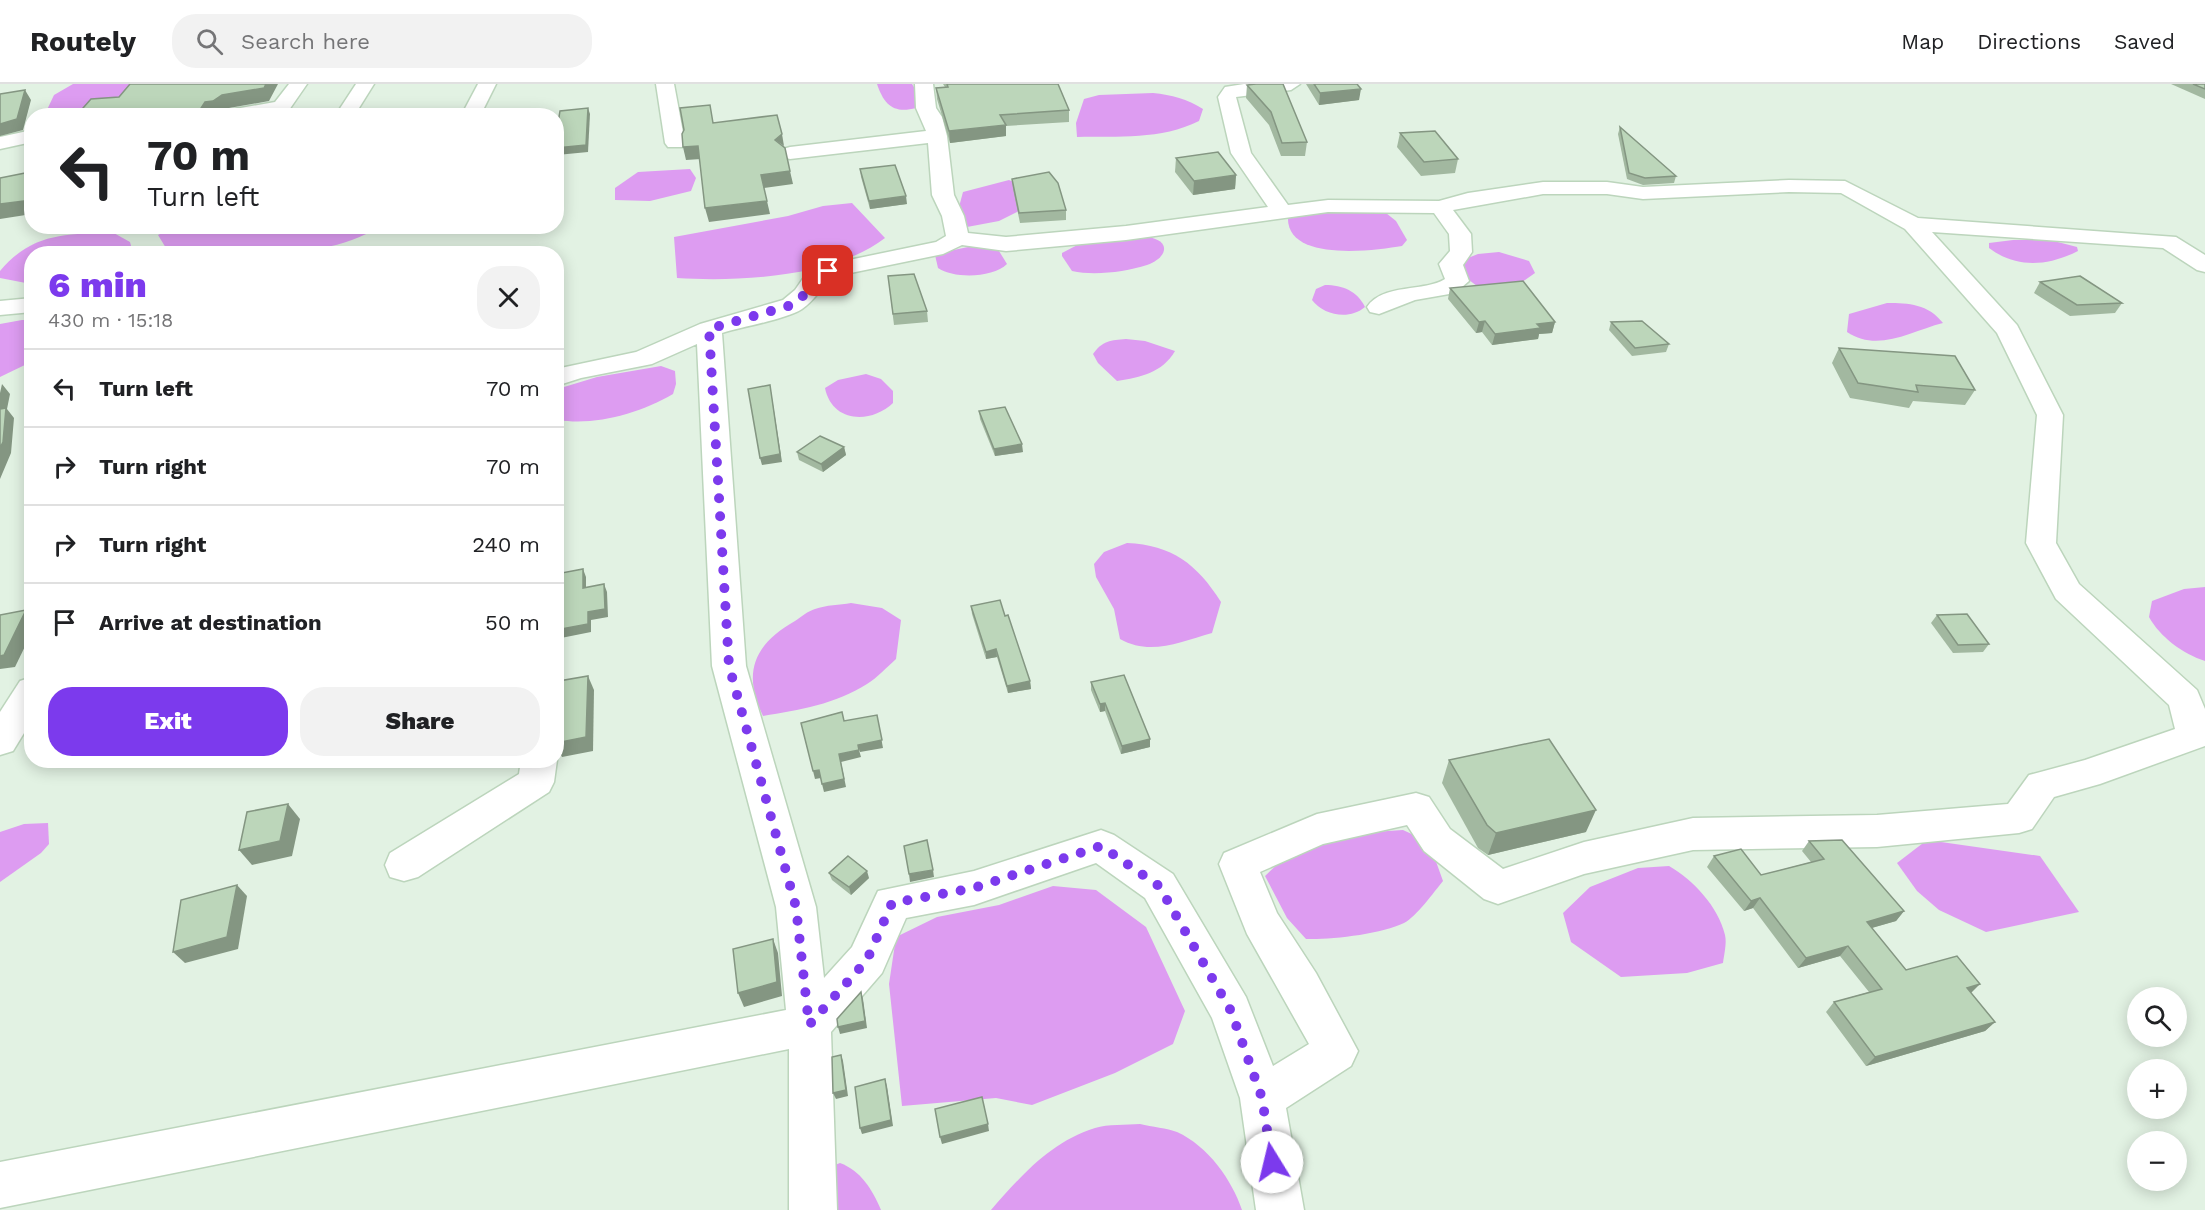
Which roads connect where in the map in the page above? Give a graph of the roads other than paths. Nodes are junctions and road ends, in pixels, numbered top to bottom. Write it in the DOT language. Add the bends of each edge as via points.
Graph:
graph roads {
  1 [pos="298,84"];
  2 [pos="365,84"];
  3 [pos="487,84"];
  4 [pos="665,84"];
  5 [pos="924,84"];
  6 [pos="1291,84"];
  7 [pos="276,108"];
  8 [pos="349,108"];
  9 [pos="474,108"];
  10 [pos="937,136"];
  11 [pos="24,138"];
  12 [pos="675,142"];
  13 [pos="0,143"];
  14 [pos="790,153"];
  15 [pos="1440,207"];
  16 [pos="1282,212"];
  17 [pos="1913,224"];
  18 [pos="958,238"];
  19 [pos="2168,242"];
  20 [pos="2205,244"];
  21 [pos="2205,265"];
  22 [pos="24,306"];
  23 [pos="1379,307"];
  24 [pos="0,308"];
  25 [pos="709,329"];
  26 [pos="564,375"];
  27 [pos="24,703"];
  28 [pos="0,741"];
  29 [pos="538,768"];
  30 [pos="404,865"];
  31 [pos="809,1025"];
  32 [pos="1262,1098"];
  33 [pos="0,1185"];
  34 [pos="813,1210"];
  35 [pos="1280,1210"];
  1 -- 7 [label="street" via="282,106"];
  2 -- 8 [label="street"];
  3 -- 9 [label="street"];
  4 -- 12 [label="street"];
  5 -- 10 [label="street" via="926,108"];
  6 -- 16 [label="street" via="1232,91 1227,96 1241,153"];
  10 -- 14 [label="street"];
  10 -- 18 [label="street" via="943,195"];
  11 -- 13 [label="street"];
  15 -- 16 [label="street" via="1328,206"];
  15 -- 17 [label="street" via="1543,188 1607,188 1643,193 1845,187"];
  15 -- 23 [label="street" via="1460,234 1461,252 1451,264 1457,281 1447,288 1408,294"];
  16 -- 18 [label="street" via="1006,244"];
  17 -- 19 [label="street"];
  17 -- 32 [label="street" via="2008,330 2050,415 2042,543 2067,591 2185,699 2195,736 2087,774 2042,785 2019,818 1877,831 1693,834 1584,858 1498,887 1437,840 1416,808 1317,830 1238,864 1261,922 1336,1051"];
  18 -- 25 [label="street" via="943,247 828,271 792,305"];
  19 -- 20 [label="street"];
  19 -- 21 [label="street"];
  22 -- 24 [label="street"];
  25 -- 26 [label="street" via="643,359"];
  25 -- 31 [label="street" via="729,666 796,907"];
  27 -- 28 [label="street"];
  29 -- 30 [label="street" via="536,782"];
  31 -- 32 [label="street" via="867,960 892,903 974,888 1101,846 1159,886 1231,1011"];
  31 -- 33 [label="street"];
  31 -- 34 [label="street"];
  32 -- 35 [label="street"];
}
